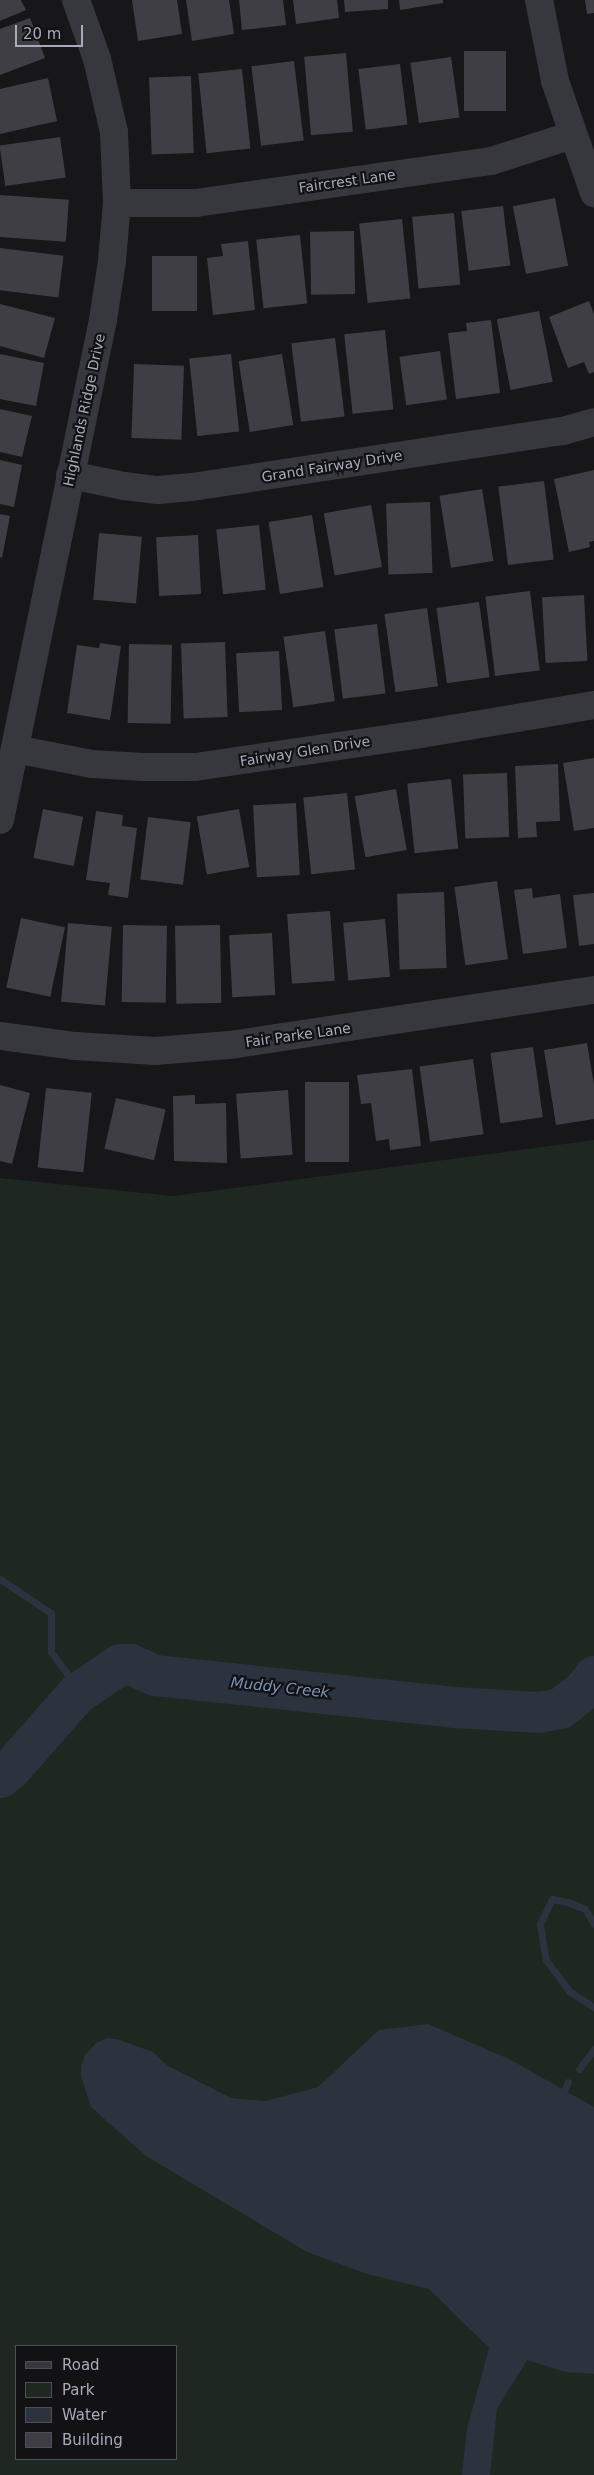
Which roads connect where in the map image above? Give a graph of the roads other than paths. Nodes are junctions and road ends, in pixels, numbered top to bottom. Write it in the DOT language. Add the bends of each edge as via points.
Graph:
graph roads {
  1 [pos="76,0"];
  2 [pos="540,0"];
  3 [pos="573,135"];
  4 [pos="594,193"];
  5 [pos="117,203"];
  6 [pos="594,422"];
  7 [pos="70,476"];
  8 [pos="594,705"];
  9 [pos="14,749"];
  10 [pos="0,820"];
  11 [pos="594,990"];
  12 [pos="0,1036"];
  1 -- 5 [label="street, Highlands Ridge Drive" via="96,59 114,132"];
  2 -- 3 [label="street" via="555,81"];
  3 -- 4 [label="street"];
  3 -- 5 [label="street, Faircrest Lane" via="491,161 196,203"];
  5 -- 7 [label="street, Highlands Ridge Drive" via="103,320"];
  6 -- 7 [label="street, Grand Fairway Drive" via="563,430 192,487 149,489"];
  7 -- 9 [label="street, Highlands Ridge Drive"];
  8 -- 9 [label="street, Fairway Glen Drive" via="194,767 92,764"];
  9 -- 10 [label="street, Highlands Ridge Drive"];
  11 -- 12 [label="street, Fair Parke Lane" via="230,1045 155,1051 75,1046"];
}
